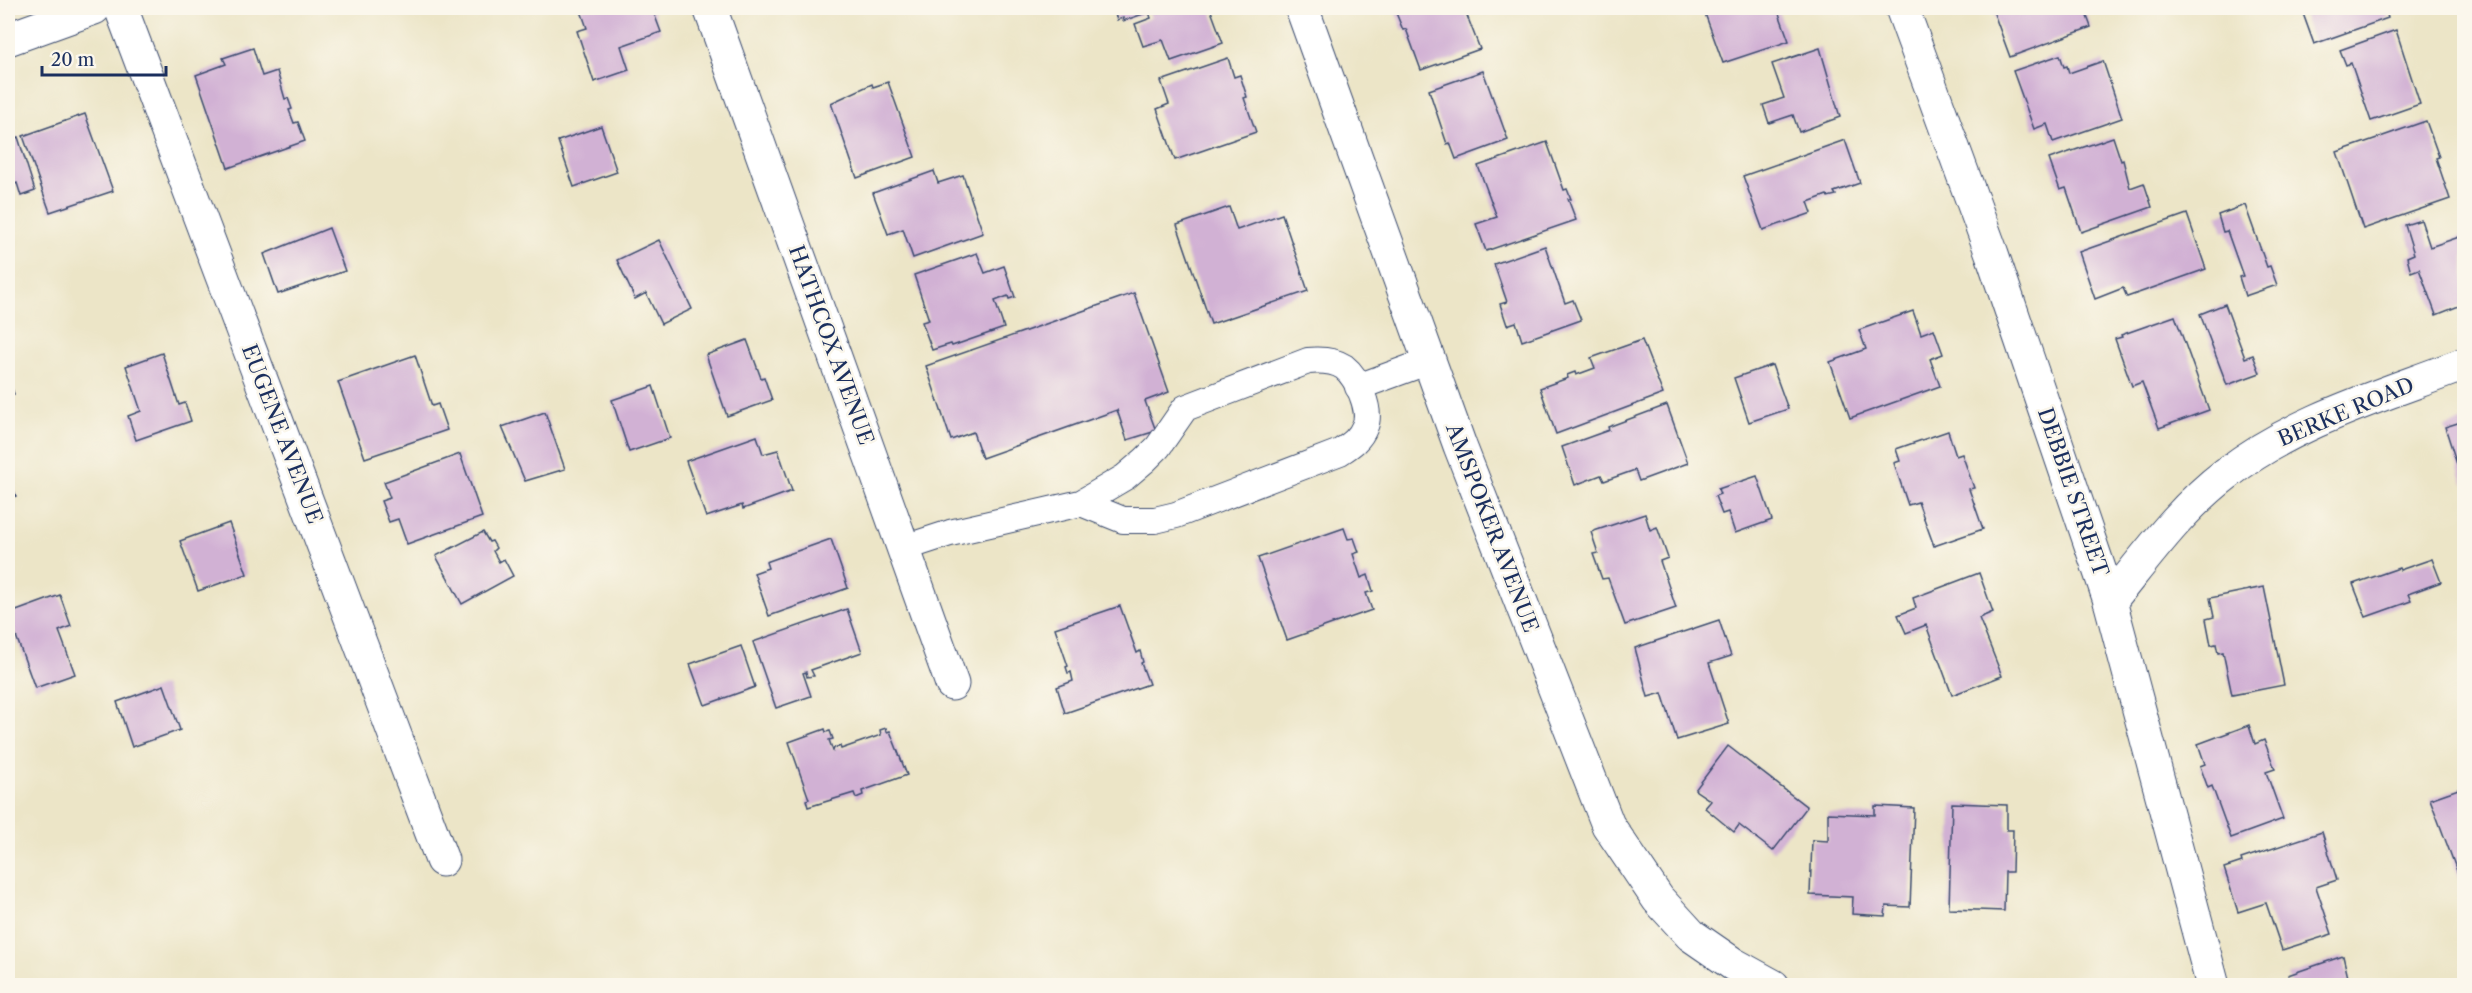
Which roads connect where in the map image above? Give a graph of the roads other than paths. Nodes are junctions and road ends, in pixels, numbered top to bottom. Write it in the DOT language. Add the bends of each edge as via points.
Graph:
graph roads {
  1 [pos="94,8"];
  2 [pos="122,8"];
  3 [pos="710,8"];
  4 [pos="1302,8"];
  5 [pos="1902,8"];
  6 [pos="8,39"];
  7 [pos="1429,361"];
  8 [pos="2464,364"];
  9 [pos="1358,387"];
  10 [pos="1081,503"];
  11 [pos="904,548"];
  12 [pos="2110,601"];
  13 [pos="952,684"];
  14 [pos="442,860"];
  15 [pos="1773,986"];
  16 [pos="2213,986"];
  1 -- 6 [label="street"];
  2 -- 14 [label="street, EUGENE AVENUE"];
  3 -- 11 [label="street, HATHCOX AVENUE"];
  4 -- 7 [label="street, AMSPOKER AVENUE"];
  5 -- 12 [label="street, DEBBIE STREET" via="1992,254"];
  7 -- 9 [label="lane"];
  7 -- 15 [label="street, AMSPOKER AVENUE" via="1608,825 1658,899 1691,935"];
  8 -- 12 [label="street, BERKE ROAD" via="2315,422 2266,446 2188,507"];
  9 -- 10 [label="lane" via="1344,367 1324,359 1308,361 1195,403 1185,408 1158,447 1125,477"];
  9 -- 10 [label="lane" via="1365,402 1366,424 1356,441 1340,452 1155,520 1123,520"];
  10 -- 11 [label="lane" via="950,533"];
  11 -- 13 [label="street, HATHCOX AVENUE"];
  12 -- 16 [label="street, DEBBIE STREET"];
}
